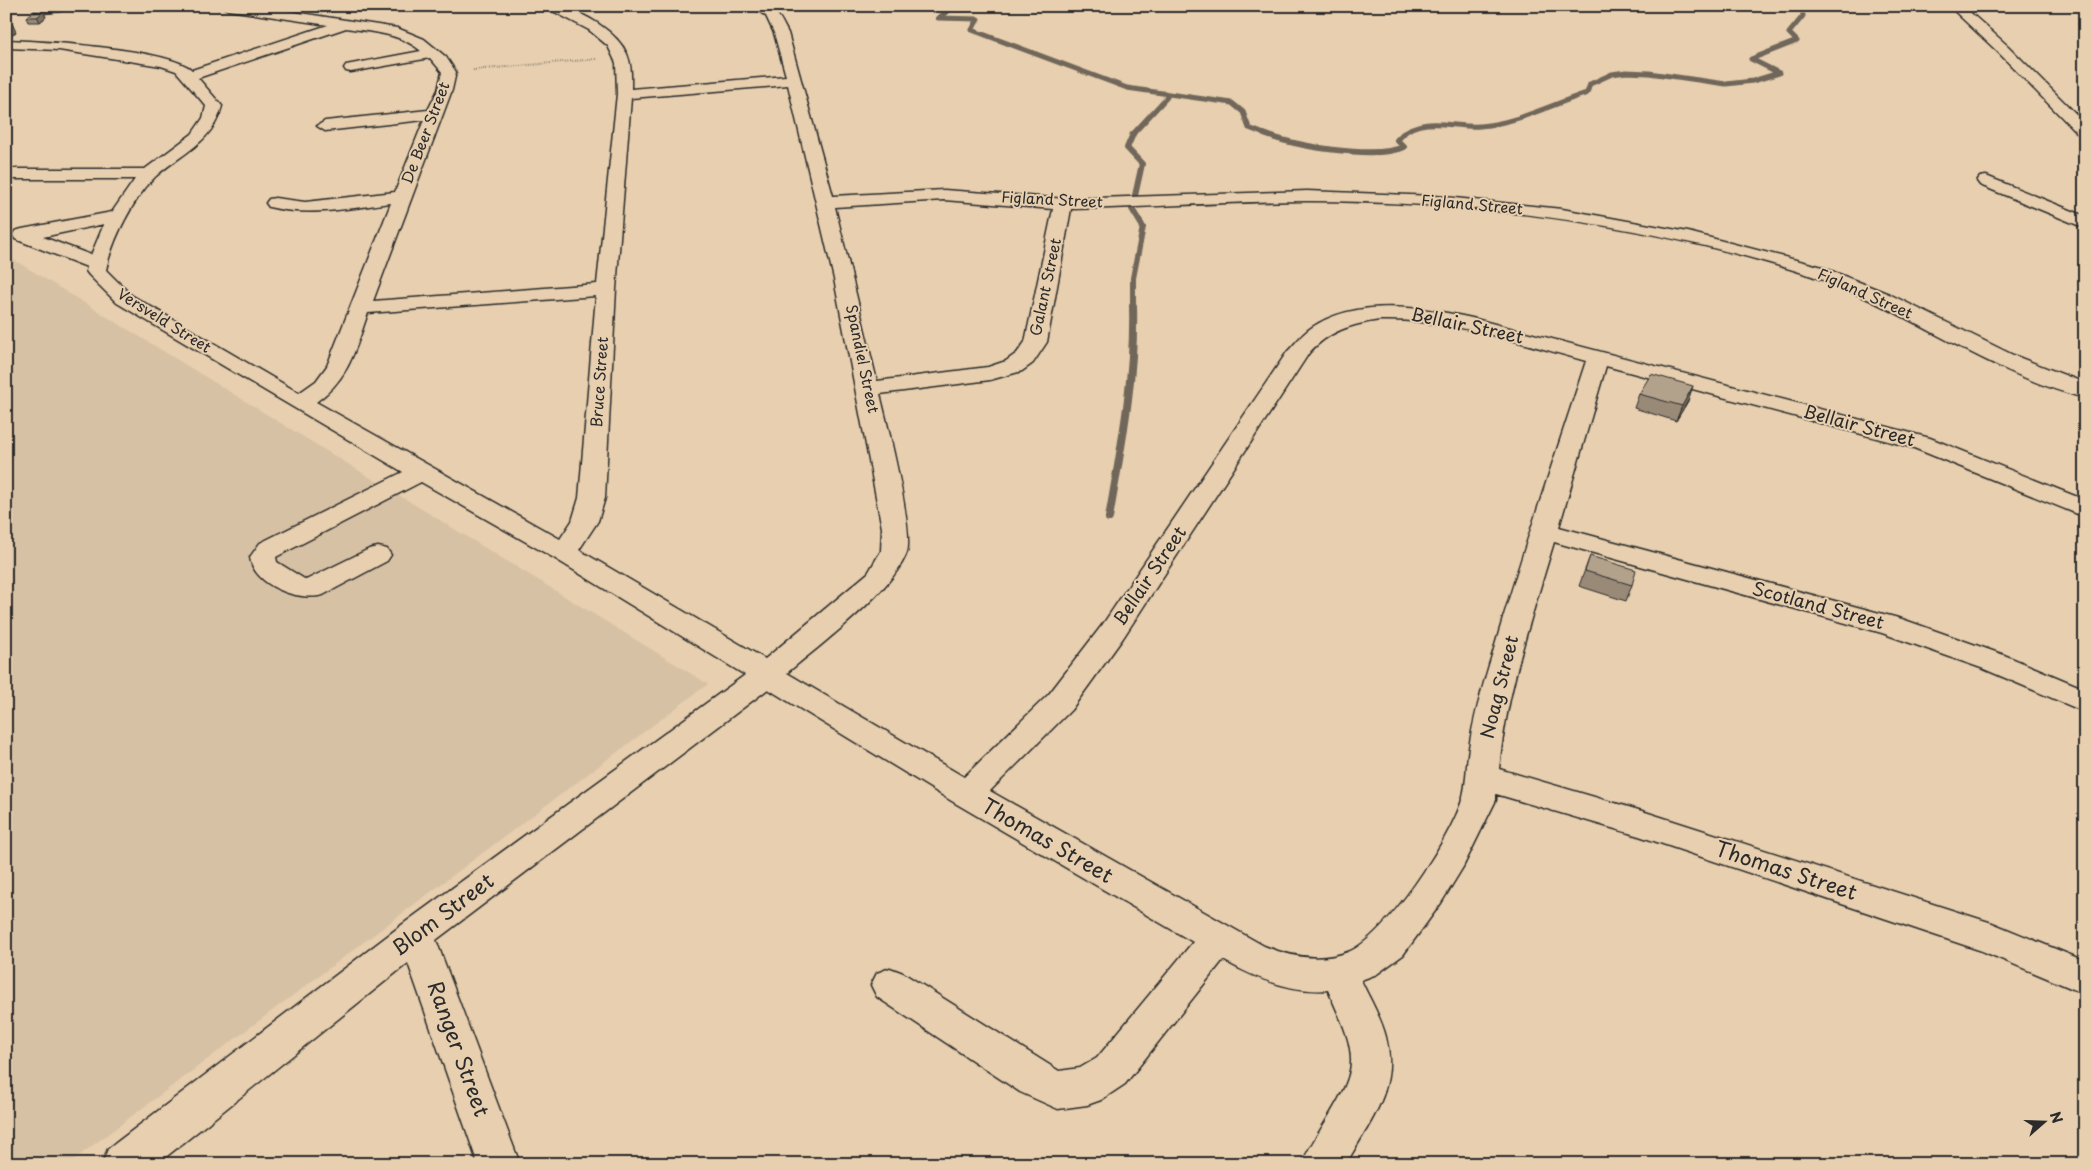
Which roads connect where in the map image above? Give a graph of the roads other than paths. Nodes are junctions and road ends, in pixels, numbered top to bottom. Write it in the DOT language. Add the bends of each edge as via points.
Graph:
graph roads {
  1 [pos="228,6"];
  2 [pos="549,6"];
  3 [pos="757,6"];
  4 [pos="1956,6"];
  5 [pos="349,22"];
  6 [pos="6,44"];
  7 [pos="432,53"];
  8 [pos="351,68"];
  9 [pos="190,76"];
  10 [pos="794,80"];
  11 [pos="624,94"];
  12 [pos="434,114"];
  13 [pos="325,126"];
  14 [pos="2085,132"];
  15 [pos="6,174"];
  16 [pos="149,174"];
  17 [pos="1986,181"];
  18 [pos="402,197"];
  19 [pos="827,202"];
  20 [pos="275,203"];
  21 [pos="1063,204"];
  22 [pos="120,216"];
  23 [pos="2085,223"];
  24 [pos="14,235"];
  25 [pos="97,264"];
  26 [pos="606,290"];
  27 [pos="360,308"];
  28 [pos="1598,357"];
  29 [pos="870,389"];
  30 [pos="2085,391"];
  31 [pos="300,403"];
  32 [pos="422,472"];
  33 [pos="2085,509"];
  34 [pos="1544,530"];
  35 [pos="563,552"];
  36 [pos="378,555"];
  37 [pos="768,674"];
  38 [pos="2085,701"];
  39 [pos="1482,777"];
  40 [pos="967,794"];
  41 [pos="416,935"];
  42 [pos="1218,939"];
  43 [pos="1339,972"];
  44 [pos="2085,978"];
  45 [pos="890,985"];
  46 [pos="123,1164"];
  47 [pos="499,1164"];
  48 [pos="1323,1164"];
  1 -- 5 [label="street, De Beer Street"];
  2 -- 11 [label="street, Bruce Street" via="606,37 621,57"];
  3 -- 10 [label="street, Spandiel Street" via="777,22"];
  4 -- 14 [label="street" via="2003,48"];
  5 -- 7 [label="street, De Beer Street" via="392,31 419,42"];
  5 -- 9 [label="street"];
  6 -- 9 [label="street" via="59,46 163,62 181,68"];
  7 -- 8 [label="street"];
  7 -- 12 [label="street, De Beer Street" via="447,65 449,72"];
  9 -- 16 [label="street" via="214,106 213,118 203,132"];
  10 -- 11 [label="street"];
  10 -- 19 [label="street, Spandiel Street"];
  11 -- 26 [label="street, Bruce Street"];
  12 -- 13 [label="street"];
  12 -- 18 [label="street, De Beer Street"];
  15 -- 16 [label="street"];
  16 -- 22 [label="street"];
  17 -- 23 [label="street"];
  18 -- 20 [label="street" via="305,207"];
  18 -- 27 [label="street, De Beer Street"];
  19 -- 21 [label="street, Figland Street" via="944,195"];
  19 -- 29 [label="street, Spandiel Street"];
  21 -- 29 [label="street, Galant Street" via="1036,342 1026,358 1014,366 990,373"];
  21 -- 30 [label="street, Figland Street" via="1347,197 1515,208 1597,220 1752,254 1816,272 1871,294 1994,355"];
  22 -- 24 [label="street"];
  22 -- 25 [label="street"];
  24 -- 25 [label="street"];
  25 -- 31 [label="street, Versveld Street" via="96,271 124,299"];
  26 -- 27 [label="street"];
  26 -- 35 [label="street, Bruce Street" via="592,498 581,530"];
  27 -- 31 [label="street, De Beer Street" via="334,373 324,386"];
  28 -- 33 [label="street, Bellair Street" via="1922,444"];
  28 -- 34 [label="street, Noag Street"];
  28 -- 40 [label="street, Bellair Street" via="1432,315 1401,312 1350,319 1325,328 1295,357 1113,631 1060,702"];
  29 -- 37 [label="street, Spandiel Street" via="895,528 894,551 878,579"];
  31 -- 32 [label="street, Versveld Street"];
  32 -- 35 [label="street, Versveld Street"];
  32 -- 36 [label="street" via="269,549 263,557 264,564 303,590 312,589"];
  34 -- 38 [label="street, Scotland Street" via="1892,626 1994,662"];
  34 -- 39 [label="street, Noag Street" via="1508,648 1485,746"];
  35 -- 37 [label="street"];
  37 -- 40 [label="street, Thomas Street"];
  37 -- 41 [label="street, Blom Street"];
  39 -- 43 [label="street, Noag Street" via="1479,800 1451,857 1428,894 1390,944 1364,964"];
  39 -- 44 [label="street, Thomas Street" via="1642,824 1992,939"];
  40 -- 42 [label="street, Thomas Street"];
  41 -- 46 [label="street, Blom Street"];
  41 -- 47 [label="street, Ranger Street"];
  42 -- 43 [label="street, Thomas Street" via="1280,969 1309,975"];
  42 -- 45 [label="street" via="1111,1071 1087,1086 1058,1090 1034,1079"];
  43 -- 48 [label="street" via="1366,1035 1371,1062 1368,1085"];
}
